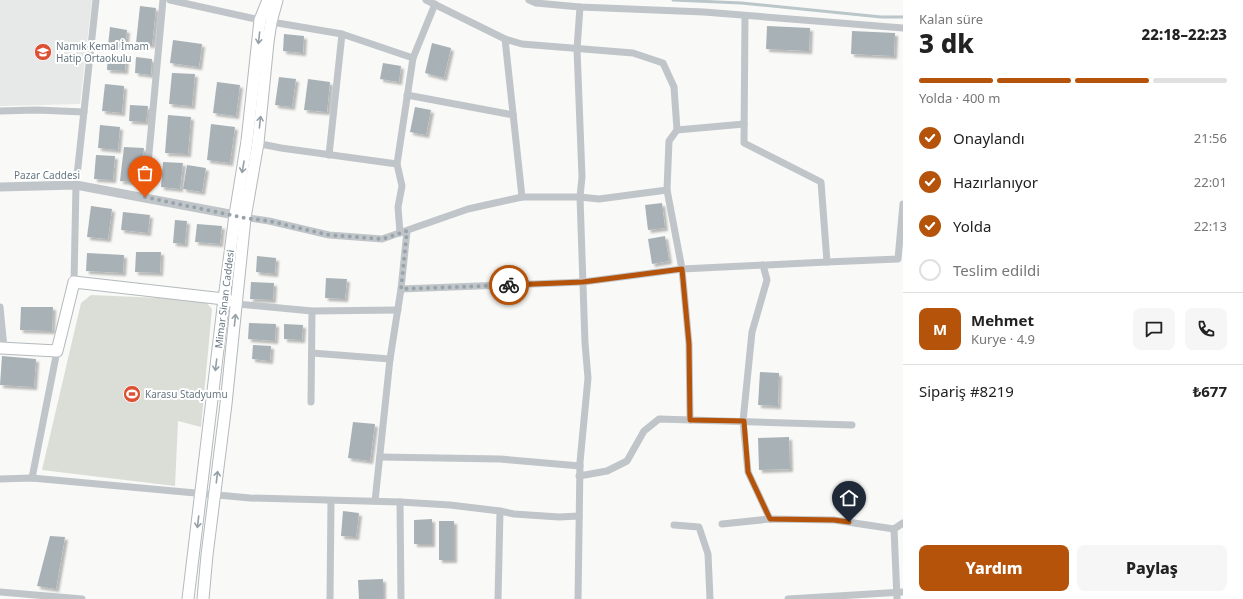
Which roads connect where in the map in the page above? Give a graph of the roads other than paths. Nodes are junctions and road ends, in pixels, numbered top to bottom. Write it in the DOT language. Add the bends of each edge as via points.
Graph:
graph roads {
  1 [pos="96,0"];
  2 [pos="162,0"];
  3 [pos="170,0"];
  4 [pos="268,0"];
  5 [pos="277,0"];
  6 [pos="426,0"];
  7 [pos="529,0"];
  8 [pos="435,4"];
  9 [pos="580,7"];
  10 [pos="745,16"];
  11 [pos="266,21"];
  12 [pos="903,28"];
  13 [pos="342,34"];
  14 [pos="505,38"];
  15 [pos="577,49"];
  16 [pos="413,58"];
  17 [pos="407,95"];
  18 [pos="0,111"];
  19 [pos="84,112"];
  20 [pos="513,115"];
  21 [pos="744,124"];
  22 [pos="677,130"];
  23 [pos="253,142"];
  24 [pos="329,155"];
  25 [pos="397,164"];
  26 [pos="76,185"];
  27 [pos="0,187"];
  28 [pos="667,190"];
  29 [pos="145,197"];
  30 [pos="522,197"];
  31 [pos="580,197"];
  32 [pos="903,204"];
  33 [pos="240,216"];
  34 [pos="403,232"];
  35 [pos="827,262"];
  36 [pos="763,265"];
  37 [pos="682,269"];
  38 [pos="74,282"];
  39 [pos="583,282"];
  40 [pos="401,289"];
  41 [pos="224,299"];
  42 [pos="236,304"];
  43 [pos="0,307"];
  44 [pos="398,310"];
  45 [pos="312,312"];
  46 [pos="2,348"];
  47 [pos="57,352"];
  48 [pos="312,353"];
  49 [pos="390,359"];
  50 [pos="311,402"];
  51 [pos="690,420"];
  52 [pos="744,421"];
  53 [pos="852,424"];
  54 [pos="380,457"];
  55 [pos="580,466"];
  56 [pos="579,476"];
  57 [pos="32,478"];
  58 [pos="0,479"];
  59 [pos="201,494"];
  60 [pos="214,495"];
  61 [pos="331,501"];
  62 [pos="375,501"];
  63 [pos="400,502"];
  64 [pos="500,511"];
  65 [pos="579,516"];
  66 [pos="770,519"];
  67 [pos="903,523"];
  68 [pos="722,524"];
  69 [pos="674,525"];
  70 [pos="894,529"];
  71 [pos="0,592"];
  72 [pos="899,594"];
  73 [pos="82,599"];
  74 [pos="188,599"];
  75 [pos="203,599"];
  76 [pos="330,599"];
  77 [pos="401,599"];
  78 [pos="498,599"];
  79 [pos="578,599"];
  80 [pos="710,599"];
  81 [pos="788,599"];
  1 -- 19 [label="street"];
  2 -- 29 [label="street"];
  3 -- 11 [label="street"];
  4 -- 11 [label="main road, Mimar Sinan Caddesi"];
  5 -- 11 [label="main road, Mimar Sinan Caddesi"];
  6 -- 8 [label="street"];
  7 -- 9 [label="street" via="536,3"];
  8 -- 14 [label="street"];
  8 -- 16 [label="street"];
  9 -- 10 [label="street"];
  9 -- 15 [label="street"];
  10 -- 12 [label="street"];
  10 -- 21 [label="street"];
  11 -- 13 [label="street"];
  11 -- 23 [label="main road, Mimar Sinan Caddesi"];
  13 -- 16 [label="street"];
  13 -- 24 [label="street"];
  14 -- 15 [label="street" via="522,44"];
  14 -- 20 [label="street"];
  15 -- 22 [label="street" via="633,53 663,63 674,87"];
  15 -- 31 [label="street" via="582,176"];
  16 -- 17 [label="street"];
  17 -- 20 [label="street"];
  17 -- 25 [label="street"];
  18 -- 19 [label="street"];
  19 -- 26 [label="street"];
  20 -- 30 [label="street"];
  21 -- 22 [label="street"];
  21 -- 35 [label="street" via="744,143 821,182"];
  22 -- 28 [label="street" via="668,141"];
  23 -- 24 [label="street"];
  23 -- 33 [label="main road, Mimar Sinan Caddesi"];
  24 -- 25 [label="street"];
  25 -- 34 [label="street" via="402,186 398,207"];
  26 -- 27 [label="street, Pazar Caddesi"];
  26 -- 29 [label="street, Pazar Caddesi"];
  26 -- 38 [label="street"];
  28 -- 31 [label="street" via="599,199"];
  28 -- 37 [label="street"];
  29 -- 33 [label="street, Pazar Caddesi"];
  30 -- 31 [label="street"];
  30 -- 34 [label="street" via="468,209"];
  31 -- 39 [label="street"];
  32 -- 35 [label="street" via="898,259"];
  33 -- 34 [label="street" via="329,235 382,239"];
  33 -- 41 [label="main road, Mimar Sinan Caddesi"];
  33 -- 42 [label="main road, Mimar Sinan Caddesi"];
  34 -- 40 [label="street"];
  35 -- 36 [label="street"];
  36 -- 37 [label="street"];
  36 -- 52 [label="street" via="767,280 752,332"];
  37 -- 39 [label="street"];
  37 -- 51 [label="street" via="689,344"];
  38 -- 41 [label="main road"];
  38 -- 47 [label="main road"];
  39 -- 40 [label="street"];
  39 -- 55 [label="street" via="588,378"];
  40 -- 44 [label="street"];
  41 -- 42 [label="main road"];
  41 -- 59 [label="main road, Mimar Sinan Caddesi, one-way"];
  42 -- 45 [label="street"];
  60 -- 42 [label="main road, Mimar Sinan Caddesi, one-way"];
  43 -- 46 [label="street"];
  44 -- 45 [label="street"];
  44 -- 49 [label="street"];
  45 -- 48 [label="street"];
  46 -- 47 [label="main road"];
  47 -- 57 [label="street"];
  48 -- 49 [label="street"];
  48 -- 50 [label="street"];
  49 -- 54 [label="street"];
  51 -- 52 [label="street"];
  51 -- 56 [label="street" via="660,419 644,431 627,461 607,471"];
  52 -- 53 [label="street"];
  52 -- 66 [label="street" via="748,472"];
  54 -- 55 [label="street" via="500,460"];
  54 -- 62 [label="street"];
  55 -- 56 [label="street"];
  56 -- 65 [label="street"];
  57 -- 58 [label="street"];
  57 -- 59 [label="street"];
  59 -- 60 [label="street"];
  59 -- 74 [label="main road, Mimar Sinan Caddesi, one-way"];
  60 -- 61 [label="street"];
  60 -- 75 [label="main road, Mimar Sinan Caddesi"];
  61 -- 62 [label="street"];
  61 -- 76 [label="street"];
  62 -- 63 [label="street"];
  63 -- 64 [label="street"];
  63 -- 77 [label="street"];
  64 -- 65 [label="street" via="559,517"];
  64 -- 78 [label="street"];
  65 -- 79 [label="street"];
  66 -- 68 [label="street"];
  66 -- 70 [label="street" via="834,520"];
  67 -- 70 [label="street"];
  69 -- 80 [label="street" via="699,527 708,554"];
  70 -- 72 [label="street"];
  71 -- 73 [label="street"];
  72 -- 81 [label="street"];
}
